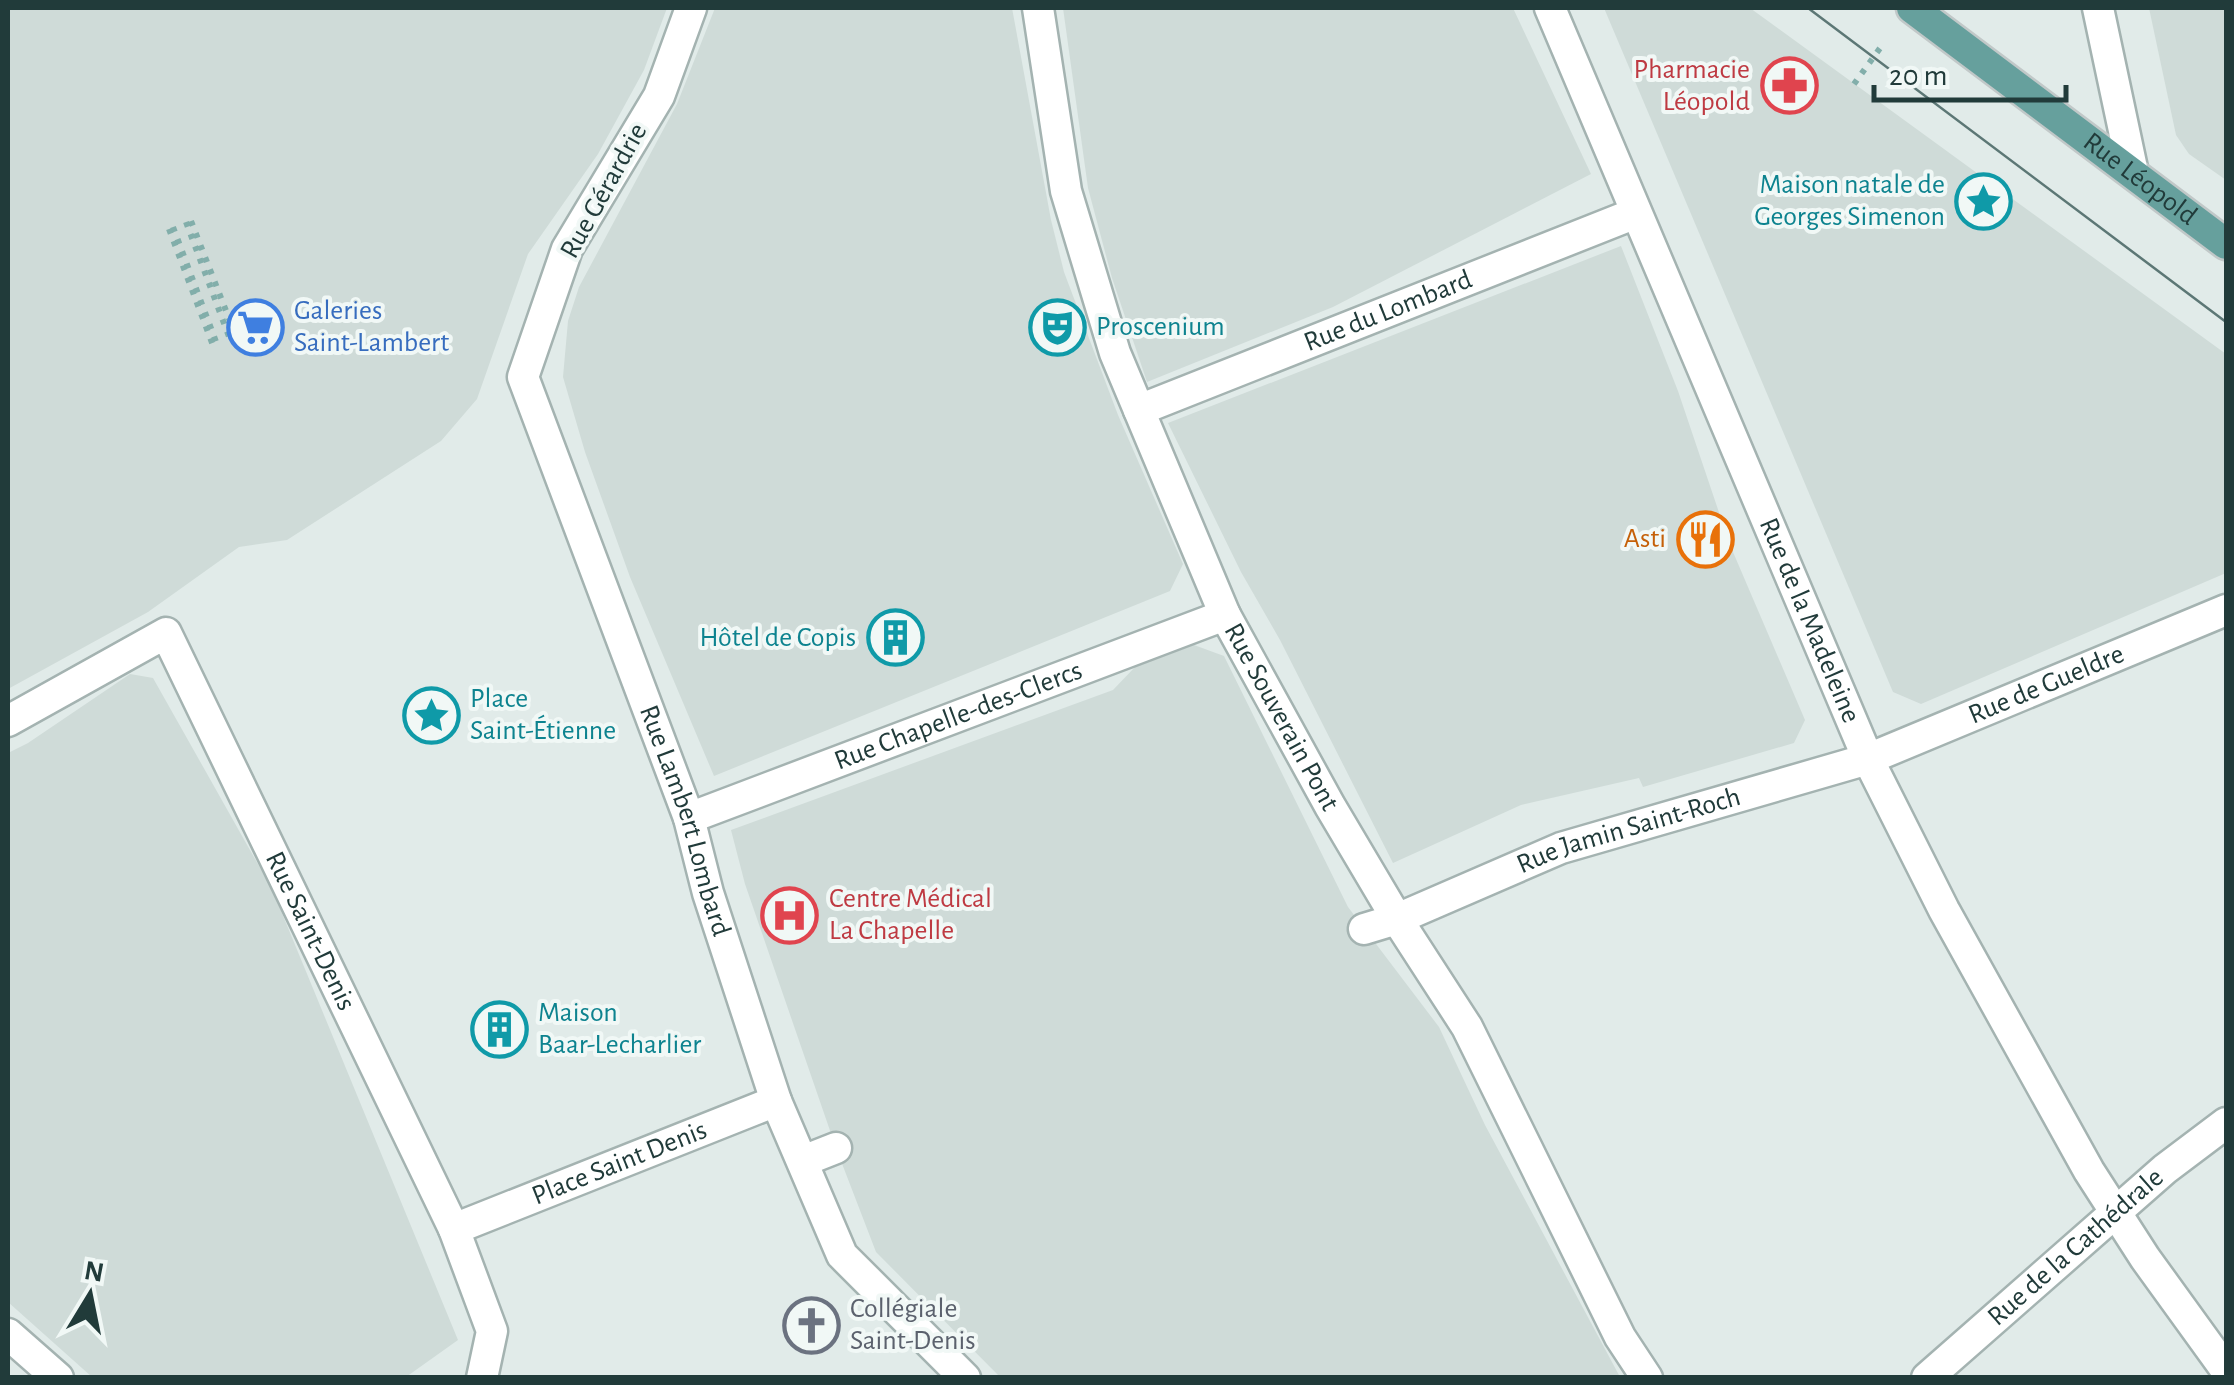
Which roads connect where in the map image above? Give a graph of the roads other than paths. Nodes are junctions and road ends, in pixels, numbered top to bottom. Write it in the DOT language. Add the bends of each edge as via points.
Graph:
graph roads {
  1 [pos="691,8"];
  2 [pos="1038,8"];
  3 [pos="1550,8"];
  4 [pos="1912,8"];
  5 [pos="2098,8"];
  6 [pos="2134,174"];
  7 [pos="1636,213"];
  8 [pos="2226,244"];
  9 [pos="523,377"];
  10 [pos="1140,410"];
  11 [pos="2226,610"];
  12 [pos="1225,614"];
  13 [pos="8,721"];
  14 [pos="1868,760"];
  15 [pos="689,818"];
  16 [pos="1398,918"];
  17 [pos="1364,929"];
  18 [pos="776,1101"];
  19 [pos="2226,1123"];
  20 [pos="836,1148"];
  21 [pos="803,1161"];
  22 [pos="2115,1213"];
  23 [pos="454,1228"];
  24 [pos="8,1334"];
  25 [pos="2226,1370"];
  26 [pos="58,1378"];
  27 [pos="482,1378"];
  28 [pos="964,1378"];
  29 [pos="1647,1378"];
  30 [pos="1927,1378"];
  1 -- 9 [label="street, Rue Gérardrie" via="658,96 567,249"];
  2 -- 10 [label="street, Rue Souverain Pont" via="1066,192 1115,353"];
  3 -- 7 [label="street, Rue de la Madeleine"];
  4 -- 6 [label="main road, Rue Léopold"];
  5 -- 6 [label="street"];
  6 -- 8 [label="main road, Rue Léopold"];
  7 -- 10 [label="street, Rue du Lombard"];
  7 -- 14 [label="street, Rue de la Madeleine"];
  9 -- 15 [label="street, Rue Lambert Lombard"];
  10 -- 12 [label="street, Rue Souverain Pont"];
  11 -- 14 [label="street, Rue de Gueldre"];
  12 -- 15 [label="street, Rue Chapelle-des-Clercs"];
  12 -- 16 [label="street, Rue Souverain Pont"];
  13 -- 23 [label="street, Rue Saint-Denis" via="166,633"];
  14 -- 16 [label="street, Rue Jamin Saint-Roch" via="1561,848"];
  14 -- 22 [label="street, Rue de la Madeleine" via="1944,910"];
  15 -- 18 [label="street, Rue Lambert Lombard"];
  16 -- 17 [label="street, Rue Jamin Saint-Roch"];
  16 -- 29 [label="street, Rue Souverain Pont" via="1467,1027"];
  18 -- 21 [label="street"];
  18 -- 23 [label="street, Place Saint Denis"];
  19 -- 22 [label="street, Rue de la Cathédrale"];
  20 -- 21 [label="street"];
  21 -- 28 [label="street" via="842,1255"];
  22 -- 25 [label="street, Rue de la Madeleine"];
  22 -- 30 [label="street, Rue de la Cathédrale"];
  23 -- 27 [label="street" via="492,1331"];
  24 -- 26 [label="street"];
}
